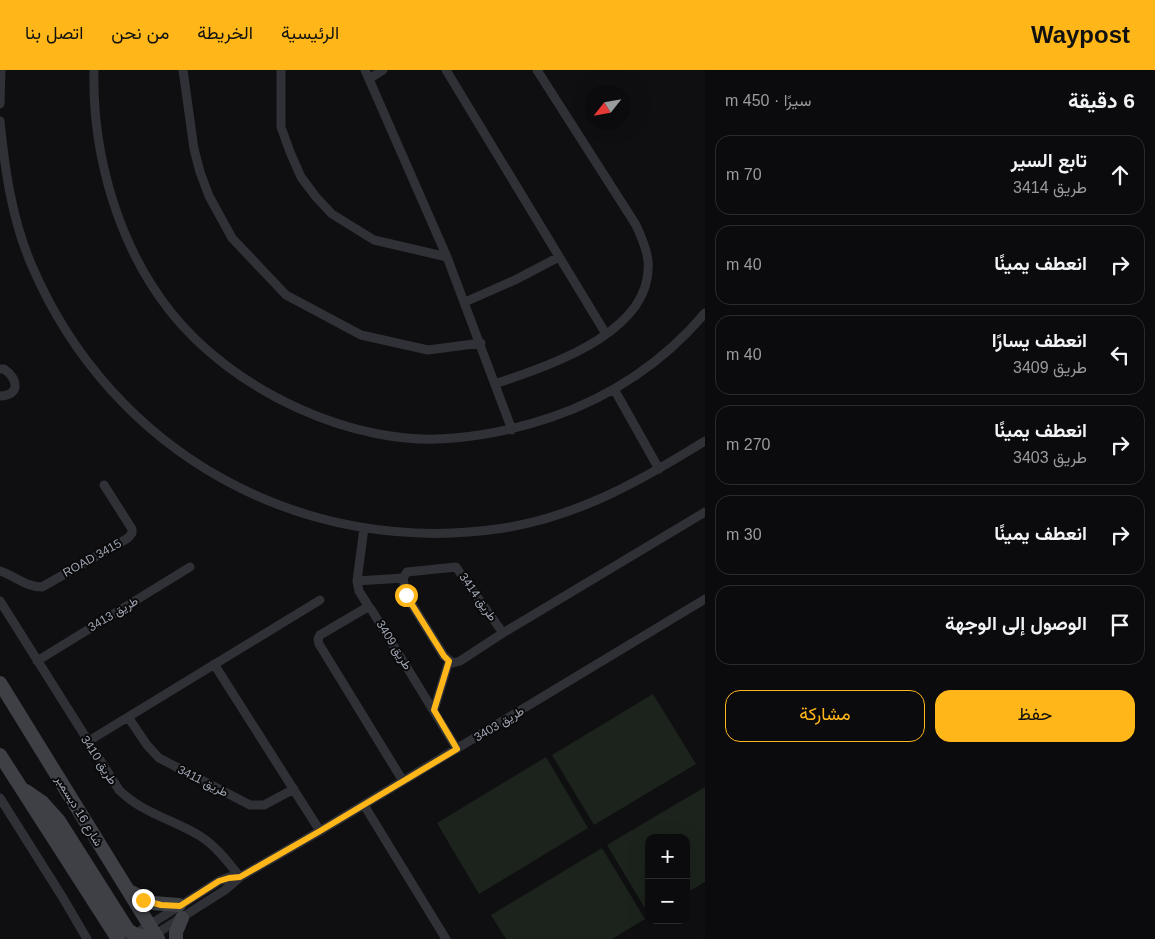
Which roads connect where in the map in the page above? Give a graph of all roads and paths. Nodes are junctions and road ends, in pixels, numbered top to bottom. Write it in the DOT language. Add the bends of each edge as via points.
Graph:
graph roads {
  1 [pos="1,70"];
  2 [pos="94,70"];
  3 [pos="183,70"];
  4 [pos="281,70"];
  5 [pos="365,70"];
  6 [pos="383,70"];
  7 [pos="446,70"];
  8 [pos="537,70"];
  9 [pos="369,79"];
  10 [pos="0,104"];
  11 [pos="0,121"];
  12 [pos="447,257"];
  13 [pos="559,257"];
  14 [pos="465,302"];
  15 [pos="705,313"];
  16 [pos="606,334"];
  17 [pos="480,343"];
  18 [pos="0,369"];
  19 [pos="495,384"];
  20 [pos="614,389"];
  21 [pos="0,396"];
  22 [pos="512,430"];
  23 [pos="705,441"];
  24 [pos="659,469"];
  25 [pos="104,485"];
  26 [pos="705,512"];
  27 [pos="364,528"];
  28 [pos="190,568"];
  29 [pos="0,572"];
  30 [pos="403,578"];
  31 [pos="357,581"];
  32 [pos="705,599"];
  33 [pos="320,600"];
  34 [pos="0,601"];
  35 [pos="369,607"];
  36 [pos="503,633"];
  37 [pos="37,661"];
  38 [pos="449,661"];
  39 [pos="214,664"];
  40 [pos="0,683"];
  41 [pos="434,710"];
  42 [pos="128,717"];
  43 [pos="87,742"];
  44 [pos="457,749"];
  45 [pos="0,754"];
  46 [pos="403,781"];
  47 [pos="21,788"];
  48 [pos="294,789"];
  49 [pos="0,798"];
  50 [pos="364,805"];
  51 [pos="320,831"];
  52 [pos="240,877"];
  53 [pos="127,890"];
  54 [pos="180,912"];
  55 [pos="153,934"];
  56 [pos="130,937"];
  57 [pos="87,939"];
  58 [pos="118,939"];
  59 [pos="176,939"];
  60 [pos="446,939"];
  1 -- 10 [label="street"];
  2 -- 22 [label="street" via="101,152 111,193 128,239 160,298 212,354 278,398 349,427 390,435 432,438"];
  3 -- 17 [label="street" via="194,149 209,196 232,238 286,295 361,335 428,350"];
  4 -- 12 [label="street" via="281,127 301,177 316,197 332,214 374,240"];
  5 -- 9 [label="street"];
  6 -- 9 [label="street"];
  7 -- 13 [label="street"];
  8 -- 16 [label="street" via="631,217 648,259 646,285 639,300 629,314"];
  9 -- 12 [label="street"];
  11 -- 27 [label="street" via="4,167 14,215 31,265 58,319 84,358 122,404 172,447 209,472 258,498 314,517"];
  12 -- 14 [label="street"];
  13 -- 14 [label="street"];
  13 -- 16 [label="street"];
  14 -- 17 [label="street"];
  15 -- 20 [label="street" via="659,358"];
  16 -- 19 [label="street" via="562,360"];
  17 -- 19 [label="street"];
  18 -- 21 [label="street" via="10,373 16,388"];
  19 -- 22 [label="street"];
  20 -- 22 [label="street" via="568,412"];
  20 -- 24 [label="street"];
  23 -- 24 [label="street"];
  24 -- 27 [label="street" via="609,496 559,515 506,527 455,533"];
  25 -- 29 [label="street, ROAD 3415" via="132,529 128,538 42,587 34,587"];
  26 -- 36 [label="street, طريق 3414"];
  27 -- 31 [label="street"];
  28 -- 37 [label="street, طريق 3413"];
  30 -- 31 [label="street"];
  30 -- 36 [label="street, طريق 3414" via="407,572 456,567"];
  30 -- 38 [label="street" via="406,595"];
  31 -- 35 [label="street" via="359,592"];
  32 -- 44 [label="street, طريق 3403"];
  33 -- 39 [label="street"];
  34 -- 37 [label="street, طريق 3410"];
  35 -- 41 [label="street, طريق 3409"];
  35 -- 46 [label="street, طريق 3409" via="318,639"];
  36 -- 38 [label="street, طريق 3414" via="460,661"];
  37 -- 43 [label="street, طريق 3410"];
  38 -- 41 [label="street"];
  39 -- 42 [label="street"];
  39 -- 48 [label="street"];
  40 -- 53 [label="main road, شارع 16 ديسمبر"];
  41 -- 44 [label="street, طريق 3409"];
  42 -- 43 [label="street"];
  42 -- 48 [label="street, طريق 3411" via="159,758 250,805 264,805"];
  43 -- 52 [label="street, طريق 3410" via="119,790 131,802 199,835"];
  44 -- 46 [label="street, طريق 3403"];
  45 -- 47 [label="main road"];
  46 -- 50 [label="street, طريق 3403"];
  47 -- 56 [label="main road" via="42,802 59,821"];
  47 -- 58 [label="main road"];
  48 -- 51 [label="street"];
  49 -- 57 [label="street"];
  50 -- 51 [label="street, طريق 3403"];
  50 -- 60 [label="street"];
  51 -- 52 [label="street, طريق 3403"];
  52 -- 54 [label="street, طريق 3403" via="225,890"];
  53 -- 54 [label="main road"];
  53 -- 55 [label="main road, شارع 16 ديسمبر"];
  54 -- 55 [label="street, طريق 3403"];
  54 -- 59 [label="main road"];
  55 -- 56 [label="main road"];
}
